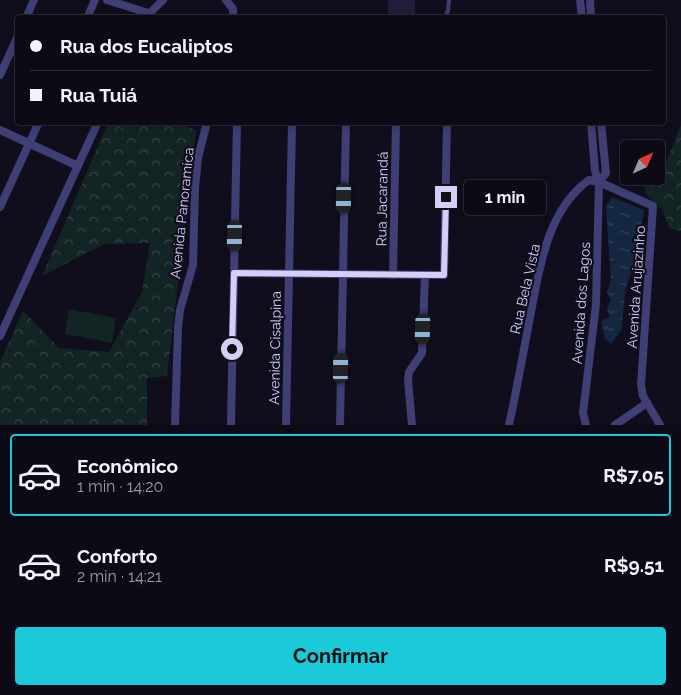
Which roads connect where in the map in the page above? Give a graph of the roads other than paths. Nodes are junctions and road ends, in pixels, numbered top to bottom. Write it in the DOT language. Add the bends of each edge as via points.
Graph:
graph roads {
  1 [pos="34,0"];
  2 [pos="95,0"];
  3 [pos="107,0"];
  4 [pos="163,0"];
  5 [pos="226,0"];
  6 [pos="449,0"];
  7 [pos="580,0"];
  8 [pos="590,0"];
  9 [pos="27,15"];
  10 [pos="88,15"];
  11 [pos="147,15"];
  12 [pos="233,15"];
  13 [pos="446,15"];
  14 [pos="582,15"];
  15 [pos="591,15"];
  16 [pos="15,42"];
  17 [pos="0,74"];
  18 [pos="37,125"];
  19 [pos="97,125"];
  20 [pos="206,125"];
  21 [pos="237,125"];
  22 [pos="292,125"];
  23 [pos="346,125"];
  24 [pos="396,125"];
  25 [pos="447,125"];
  26 [pos="591,125"];
  27 [pos="601,125"];
  28 [pos="0,130"];
  29 [pos="29,144"];
  30 [pos="78,166"];
  31 [pos="599,182"];
  32 [pos="0,207"];
  33 [pos="234,273"];
  34 [pos="289,274"];
  35 [pos="343,274"];
  36 [pos="393,275"];
  37 [pos="425,276"];
  38 [pos="0,336"];
  39 [pos="648,403"];
  40 [pos="175,425"];
  41 [pos="231,425"];
  42 [pos="286,425"];
  43 [pos="340,425"];
  44 [pos="412,425"];
  45 [pos="510,425"];
  46 [pos="586,425"];
  47 [pos="615,425"];
  48 [pos="660,425"];
  1 -- 9 [label="street"];
  2 -- 10 [label="street"];
  3 -- 11 [label="street"];
  4 -- 11 [label="street"];
  5 -- 12 [label="street" via="233,9"];
  6 -- 13 [label="lane"];
  7 -- 14 [label="street"];
  8 -- 15 [label="street"];
  16 -- 17 [label="street"];
  18 -- 29 [label="street"];
  19 -- 30 [label="street"];
  20 -- 40 [label="street, Avenida Panoramica" via="195,188 193,265 178,328"];
  21 -- 33 [label="street"];
  22 -- 34 [label="street, Avenida Cisalpina"];
  23 -- 35 [label="street"];
  24 -- 36 [label="street, Rua Jacarandá"];
  25 -- 37 [label="street" via="445,271 440,276"];
  26 -- 31 [label="street"];
  27 -- 31 [label="street" via="606,173"];
  28 -- 29 [label="street"];
  29 -- 30 [label="street"];
  29 -- 32 [label="street"];
  30 -- 38 [label="street"];
  31 -- 39 [label="street, Avenida Arujazinho" via="653,206 641,385"];
  31 -- 45 [label="street, Rua Bela Vista" via="587,181 567,204 550,233 538,276"];
  31 -- 46 [label="street, Avenida dos Lagos" via="598,285 583,413"];
  33 -- 34 [label="street"];
  33 -- 41 [label="street"];
  34 -- 35 [label="street"];
  34 -- 42 [label="street, Avenida Cisalpina"];
  35 -- 36 [label="street"];
  35 -- 43 [label="street"];
  36 -- 37 [label="street"];
  37 -- 44 [label="street" via="422,353 409,372 408,380"];
  39 -- 47 [label="street"];
  39 -- 48 [label="street, Avenida Arujazinho"];
}
